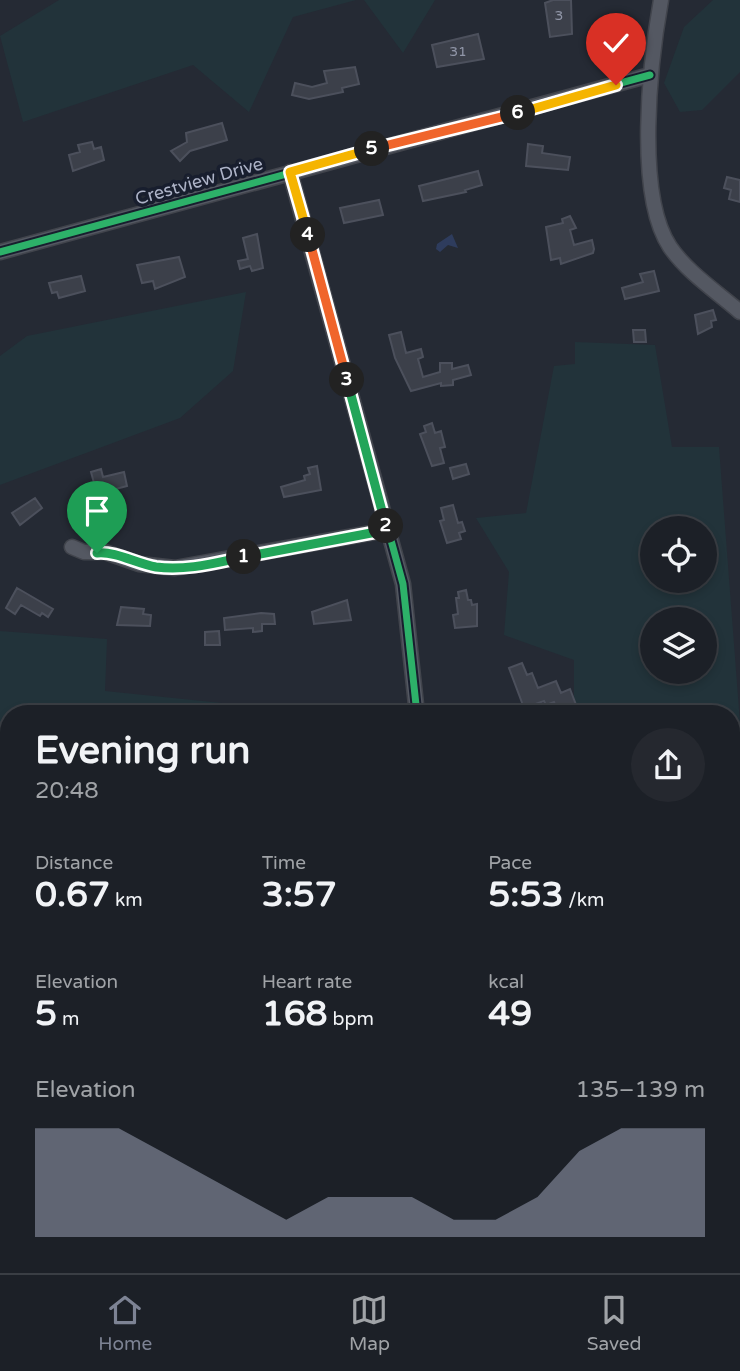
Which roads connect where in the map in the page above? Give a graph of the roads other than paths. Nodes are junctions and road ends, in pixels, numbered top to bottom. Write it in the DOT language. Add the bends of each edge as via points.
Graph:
graph roads {
  1 [pos="661,0"];
  2 [pos="650,75"];
  3 [pos="290,172"];
  4 [pos="0,252"];
  5 [pos="740,312"];
  6 [pos="387,530"];
  7 [pos="72,547"];
  8 [pos="416,705"];
  1 -- 2 [label="street"];
  2 -- 3 [label="street, Crestview Drive"];
  2 -- 5 [label="street" via="649,160 656,219 681,261"];
  3 -- 4 [label="street, Crestview Drive"];
  3 -- 6 [label="street"];
  6 -- 7 [label="street" via="175,568"];
  6 -- 8 [label="street" via="407,606"];
}
